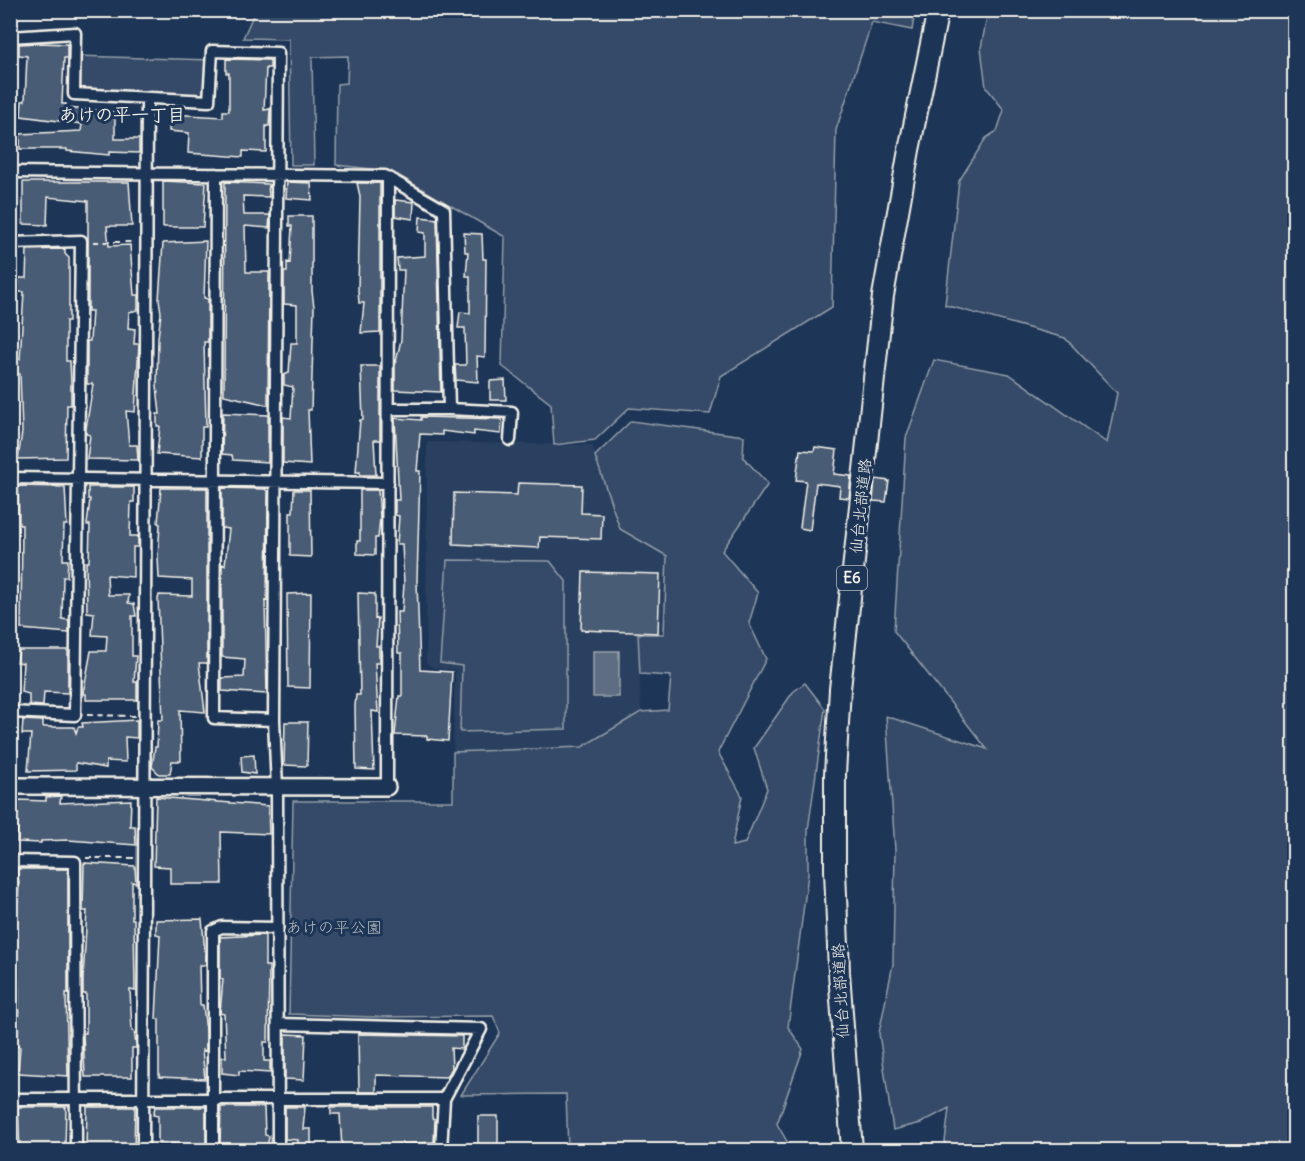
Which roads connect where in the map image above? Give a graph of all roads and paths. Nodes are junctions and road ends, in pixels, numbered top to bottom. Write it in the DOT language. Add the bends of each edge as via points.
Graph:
graph roads {
  1 [pos="938,10"];
  2 [pos="10,37"];
  3 [pos="147,98"];
  4 [pos="10,172"];
  5 [pos="149,172"];
  6 [pos="216,174"];
  7 [pos="278,174"];
  8 [pos="388,178"];
  9 [pos="81,242"];
  10 [pos="10,243"];
  11 [pos="147,243"];
  12 [pos="389,409"];
  13 [pos="449,409"];
  14 [pos="510,440"];
  15 [pos="10,478"];
  16 [pos="78,478"];
  17 [pos="215,480"];
  18 [pos="147,481"];
  19 [pos="276,481"];
  20 [pos="388,483"];
  21 [pos="10,712"];
  22 [pos="75,715"];
  23 [pos="147,717"];
  24 [pos="274,720"];
  25 [pos="10,786"];
  26 [pos="147,786"];
  27 [pos="387,787"];
  28 [pos="277,788"];
  29 [pos="146,858"];
  30 [pos="10,861"];
  31 [pos="75,862"];
  32 [pos="276,928"];
  33 [pos="278,1024"];
  34 [pos="277,1097"];
  35 [pos="10,1099"];
  36 [pos="76,1099"];
  37 [pos="444,1099"];
  38 [pos="144,1100"];
  39 [pos="213,1100"];
  40 [pos="76,1150"];
  41 [pos="143,1150"];
  42 [pos="213,1150"];
  43 [pos="278,1150"];
  44 [pos="441,1150"];
  45 [pos="852,1150"];
  1 -- 45 [label="highway, 仙台北部道路 / E6" via="883,296 840,689 835,870 838,972"];
  2 -- 3 [label="street" via="75,33 74,94"];
  3 -- 5 [label="street"];
  3 -- 7 [label="street" via="209,101 212,51 278,53"];
  4 -- 5 [label="street"];
  5 -- 6 [label="street"];
  5 -- 11 [label="street"];
  6 -- 7 [label="street"];
  6 -- 17 [label="street"];
  7 -- 8 [label="street"];
  7 -- 19 [label="street"];
  8 -- 12 [label="street"];
  8 -- 13 [label="street" via="444,210"];
  9 -- 10 [label="street"];
  9 -- 11 [label="path"];
  9 -- 16 [label="street"];
  11 -- 18 [label="street"];
  12 -- 13 [label="street"];
  12 -- 20 [label="street"];
  13 -- 14 [label="street" via="512,412"];
  15 -- 16 [label="street"];
  16 -- 18 [label="street"];
  16 -- 22 [label="street"];
  17 -- 18 [label="street"];
  17 -- 19 [label="street"];
  17 -- 24 [label="street" via="214,718"];
  18 -- 23 [label="street"];
  19 -- 20 [label="street"];
  19 -- 24 [label="street"];
  20 -- 27 [label="street"];
  21 -- 22 [label="street"];
  22 -- 23 [label="path"];
  23 -- 26 [label="street"];
  24 -- 28 [label="street"];
  25 -- 26 [label="street"];
  26 -- 28 [label="street"];
  26 -- 29 [label="street"];
  27 -- 28 [label="street"];
  28 -- 32 [label="street"];
  29 -- 31 [label="path" via="83,858"];
  29 -- 38 [label="street"];
  30 -- 31 [label="street"];
  31 -- 36 [label="street"];
  32 -- 33 [label="street"];
  32 -- 39 [label="street" via="222,927 213,931"];
  33 -- 34 [label="street"];
  33 -- 37 [label="street" via="481,1029"];
  34 -- 37 [label="street"];
  34 -- 39 [label="street"];
  34 -- 43 [label="street"];
  35 -- 36 [label="street"];
  36 -- 38 [label="street"];
  36 -- 40 [label="street"];
  37 -- 44 [label="street"];
  38 -- 39 [label="street"];
  38 -- 41 [label="street"];
  39 -- 42 [label="street"];
}
